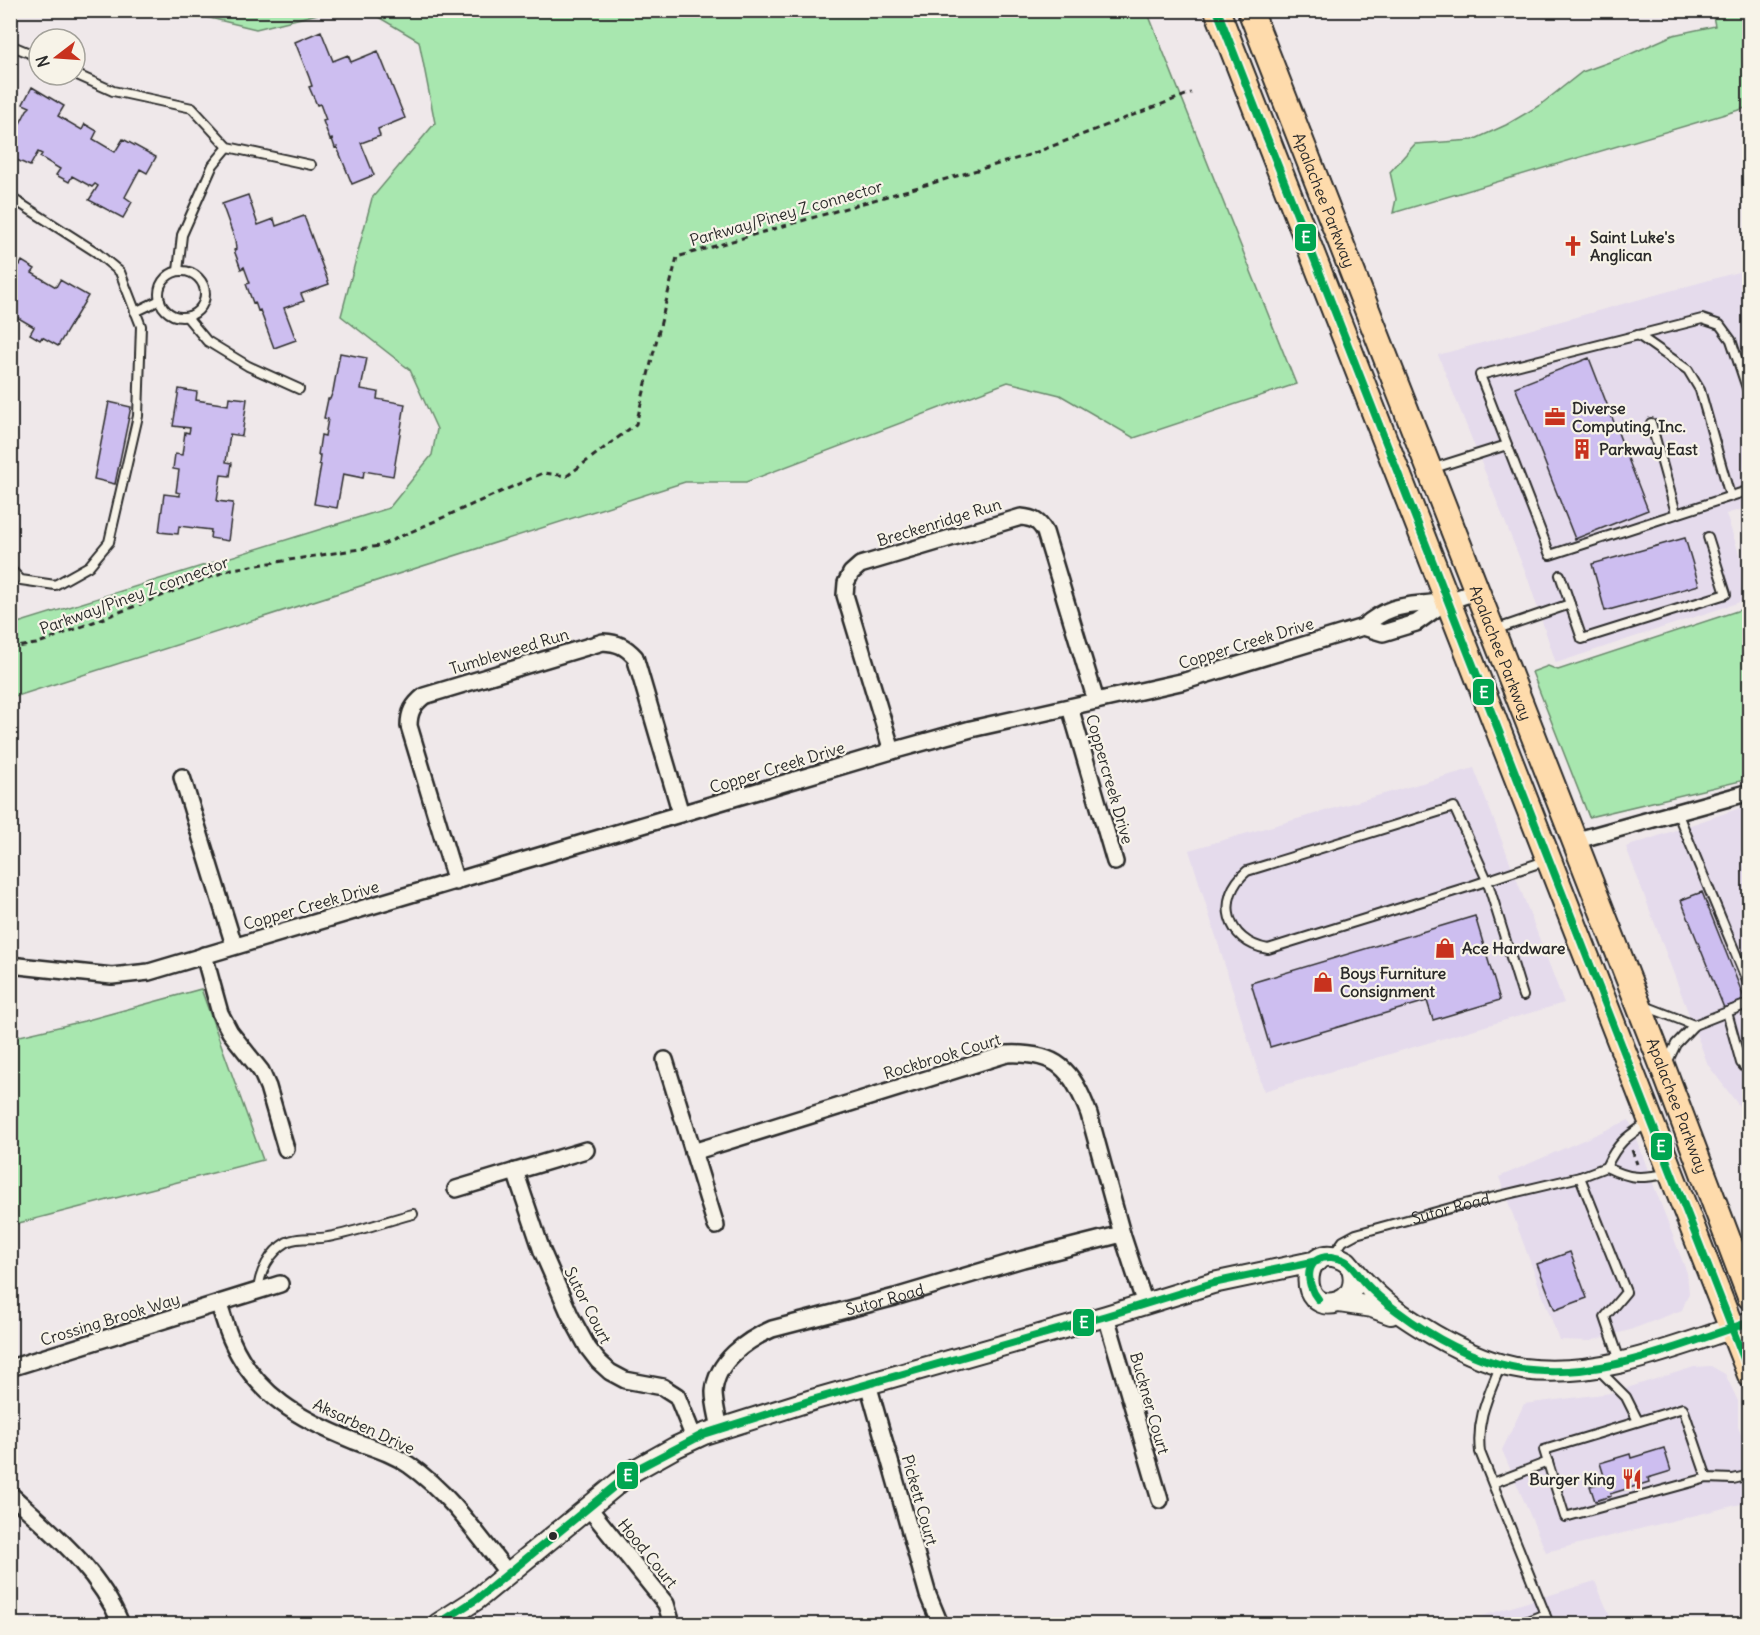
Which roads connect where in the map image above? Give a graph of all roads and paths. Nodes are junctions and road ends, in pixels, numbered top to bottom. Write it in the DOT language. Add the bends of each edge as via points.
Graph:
graph roads {
  1 [pos="1217,10"];
  2 [pos="1250,10"];
  3 [pos="10,45"];
  4 [pos="27,52"];
  5 [pos="87,79"];
  6 [pos="1276,79"];
  7 [pos="1247,89"];
  8 [pos="1191,93"];
  9 [pos="228,147"];
  10 [pos="311,165"];
  11 [pos="10,197"];
  12 [pos="178,271"];
  13 [pos="160,300"];
  14 [pos="135,312"];
  15 [pos="187,316"];
  16 [pos="1638,335"];
  17 [pos="299,389"];
  18 [pos="1749,397"];
  19 [pos="1651,423"];
  20 [pos="1507,445"];
  21 [pos="1429,469"];
  22 [pos="1749,490"];
  23 [pos="1730,496"];
  24 [pos="1676,513"];
  25 [pos="1708,537"];
  26 [pos="10,569"];
  27 [pos="1560,575"];
  28 [pos="1477,591"];
  29 [pos="1447,601"];
  30 [pos="1570,604"];
  31 [pos="1492,631"];
  32 [pos="10,648"];
  33 [pos="1096,701"];
  34 [pos="1070,707"];
  35 [pos="892,751"];
  36 [pos="182,777"];
  37 [pos="1749,792"];
  38 [pos="1677,812"];
  39 [pos="681,814"];
  40 [pos="1533,819"];
  41 [pos="1574,841"];
  42 [pos="1549,860"];
  43 [pos="1115,862"];
  44 [pos="1589,879"];
  45 [pos="1487,880"];
  46 [pos="456,882"];
  47 [pos="234,945"];
  48 [pos="204,955"];
  49 [pos="10,965"];
  50 [pos="1749,988"];
  51 [pos="1523,996"];
  52 [pos="1637,1002"];
  53 [pos="1749,1003"];
  54 [pos="1727,1012"];
  55 [pos="1694,1025"];
  56 [pos="665,1060"];
  57 [pos="1664,1070"];
  58 [pos="1749,1073"];
  59 [pos="1651,1121"];
  60 [pos="1630,1145"];
  61 [pos="286,1149"];
  62 [pos="586,1150"];
  63 [pos="693,1152"];
  64 [pos="1637,1164"];
  65 [pos="1606,1167"];
  66 [pos="516,1171"];
  67 [pos="1671,1174"];
  68 [pos="1581,1178"];
  69 [pos="456,1189"];
  70 [pos="413,1214"];
  71 [pos="716,1226"];
  72 [pos="1122,1234"];
  73 [pos="1324,1258"];
  74 [pos="1352,1268"];
  75 [pos="1271,1272"];
  76 [pos="280,1284"];
  77 [pos="1310,1290"];
  78 [pos="258,1292"];
  79 [pos="1749,1298"];
  80 [pos="1338,1302"];
  81 [pos="1145,1304"];
  82 [pos="219,1305"];
  83 [pos="1106,1316"];
  84 [pos="1407,1319"];
  85 [pos="1740,1325"];
  86 [pos="1620,1362"];
  87 [pos="1501,1364"];
  88 [pos="1596,1367"];
  89 [pos="10,1368"];
  90 [pos="1749,1376"];
  91 [pos="868,1384"];
  92 [pos="1638,1421"];
  93 [pos="720,1429"];
  94 [pos="694,1438"];
  95 [pos="1548,1462"];
  96 [pos="1749,1475"];
  97 [pos="1707,1478"];
  98 [pos="1492,1483"];
  99 [pos="10,1494"];
  100 [pos="1160,1500"];
  101 [pos="588,1507"];
  102 [pos="507,1572"];
  103 [pos="1545,1614"];
  104 [pos="122,1624"];
  105 [pos="438,1624"];
  106 [pos="672,1624"];
  107 [pos="940,1624"];
  108 [pos="1520,1624"];
  109 [pos="1549,1624"];
  1 -- 7 [label="main road, Apalachee Parkway"];
  2 -- 6 [label="main road, Apalachee Parkway"];
  3 -- 4 [label="lane"];
  5 -- 9 [label="lane" via="113,90 192,108"];
  6 -- 7 [label="main road"];
  6 -- 21 [label="main road, Apalachee Parkway"];
  7 -- 29 [label="main road, Apalachee Parkway"];
  8 -- 32 [label="path, Parkway/Piney Z connector" via="1029,155 677,257 636,424 567,476 543,473 379,546 232,569 36,644"];
  9 -- 10 [label="lane"];
  9 -- 12 [label="lane" via="213,165 182,235"];
  11 -- 14 [label="lane" via="96,252 120,272"];
  12 -- 13 [label="lane" via="165,279"];
  12 -- 15 [label="lane" via="194,274 206,294 200,309"];
  13 -- 14 [label="lane"];
  13 -- 15 [label="lane" via="167,312"];
  14 -- 26 [label="lane" via="141,326 138,416 109,542 89,566 55,585 21,580"];
  15 -- 17 [label="lane" via="207,341 248,366"];
  16 -- 18 [label="lane" via="1702,319 1720,325 1731,340"];
  16 -- 20 [label="lane" via="1480,375"];
  16 -- 23 [label="lane" via="1688,370 1700,390"];
  19 -- 24 [label="lane"];
  20 -- 21 [label="lane"];
  20 -- 24 [label="lane" via="1550,555"];
  21 -- 28 [label="main road, Apalachee Parkway"];
  22 -- 23 [label="lane"];
  23 -- 24 [label="lane"];
  25 -- 30 [label="lane" via="1726,594 1582,639"];
  27 -- 30 [label="lane"];
  28 -- 29 [label="street, Copper Creek Drive"];
  28 -- 31 [label="main road, Apalachee Parkway"];
  29 -- 33 [label="street, Copper Creek Drive" via="1408,604 1378,614 1363,627 1185,681"];
  29 -- 40 [label="main road, Apalachee Parkway"];
  30 -- 31 [label="lane"];
  31 -- 41 [label="main road, Apalachee Parkway"];
  33 -- 34 [label="street, Copper Creek Drive"];
  33 -- 35 [label="street, Breckenridge Run" via="1045,532 1032,518 1021,517 894,553 860,565 851,573 845,595"];
  34 -- 35 [label="street, Copper Creek Drive"];
  34 -- 43 [label="street, Coppercreek Drive"];
  35 -- 39 [label="street, Copper Creek Drive"];
  36 -- 47 [label="street"];
  37 -- 38 [label="street"];
  38 -- 41 [label="street"];
  38 -- 50 [label="lane"];
  39 -- 46 [label="street, Copper Creek Drive"];
  39 -- 46 [label="street, Tumbleweed Run" via="635,657 617,643 603,642 558,655 424,696 414,703 409,714 409,726"];
  40 -- 41 [label="main road" via="1555,840"];
  40 -- 42 [label="main road, Apalachee Parkway"];
  41 -- 44 [label="main road, Apalachee Parkway"];
  42 -- 44 [label="main road" via="1565,861"];
  42 -- 45 [label="lane"];
  42 -- 59 [label="main road, Apalachee Parkway"];
  44 -- 52 [label="main road, Apalachee Parkway"];
  45 -- 45 [label="lane" via="1454,807 1247,871 1232,887 1228,913 1240,936 1252,945 1268,949"];
  45 -- 51 [label="lane"];
  46 -- 47 [label="street, Copper Creek Drive"];
  47 -- 48 [label="street, Copper Creek Drive"];
  48 -- 49 [label="street, Copper Creek Drive" via="149,972 112,976"];
  48 -- 61 [label="street" via="219,1013 261,1071"];
  52 -- 55 [label="lane"];
  52 -- 57 [label="main road, Apalachee Parkway"];
  53 -- 54 [label="lane"];
  54 -- 55 [label="lane"];
  54 -- 58 [label="lane" via="1741,1063"];
  55 -- 57 [label="lane" via="1676,1044"];
  56 -- 63 [label="street"];
  57 -- 79 [label="main road, Apalachee Parkway" via="1735,1247"];
  59 -- 65 [label="lane" via="1626,1136 1614,1149"];
  59 -- 67 [label="main road, Apalachee Parkway"];
  60 -- 64 [label="path"];
  62 -- 66 [label="street"];
  63 -- 71 [label="street"];
  63 -- 72 [label="street, Rockbrook Court" via="1007,1053 1042,1056 1059,1064 1082,1096"];
  65 -- 67 [label="lane" via="1624,1176"];
  65 -- 68 [label="lane, Sutor Road"];
  66 -- 69 [label="street"];
  66 -- 94 [label="street, Sutor Court" via="542,1251 588,1348 610,1372 625,1380 663,1386 677,1396"];
  67 -- 85 [label="main road, Apalachee Parkway"];
  68 -- 73 [label="lane, Sutor Road" via="1356,1234"];
  68 -- 86 [label="lane" via="1626,1292 1605,1317"];
  70 -- 78 [label="lane" via="328,1238 289,1241 273,1253 264,1267"];
  72 -- 81 [label="street, Rockbrook Court"];
  72 -- 93 [label="street, Sutor Road" via="755,1336 734,1353 720,1372 714,1389"];
  73 -- 74 [label="street" via="1340,1258"];
  73 -- 75 [label="street"];
  73 -- 77 [label="street" via="1308,1273"];
  74 -- 80 [label="street" via="1354,1284 1346,1298"];
  74 -- 84 [label="street" via="1381,1301"];
  75 -- 77 [label="street"];
  75 -- 81 [label="street" via="1213,1283"];
  76 -- 78 [label="street, Crossing Brook Way"];
  77 -- 80 [label="street" via="1324,1303"];
  78 -- 82 [label="street, Crossing Brook Way"];
  80 -- 84 [label="street" via="1372,1307"];
  81 -- 83 [label="street"];
  82 -- 89 [label="street, Crossing Brook Way"];
  82 -- 102 [label="street, Aksarben Drive" via="242,1359 263,1388 306,1420 380,1450 428,1479 446,1495"];
  83 -- 91 [label="street"];
  83 -- 100 [label="street, Buckner Court"];
  84 -- 87 [label="street" via="1444,1341"];
  85 -- 86 [label="street"];
  85 -- 90 [label="main road, Apalachee Parkway"];
  86 -- 88 [label="street"];
  87 -- 88 [label="street" via="1555,1371"];
  87 -- 98 [label="lane" via="1478,1434 1480,1452"];
  88 -- 92 [label="lane" via="1626,1397"];
  91 -- 93 [label="street"];
  91 -- 107 [label="street, Pickett Court"];
  92 -- 95 [label="lane" via="1544,1450"];
  92 -- 97 [label="lane" via="1683,1408"];
  93 -- 94 [label="street"];
  94 -- 101 [label="street" via="633,1471"];
  95 -- 97 [label="lane" via="1564,1517"];
  95 -- 98 [label="lane"];
  96 -- 97 [label="lane"];
  98 -- 103 [label="lane"];
  99 -- 104 [label="street" via="73,1551 96,1578"];
  101 -- 102 [label="street"];
  101 -- 106 [label="street, Hood Court" via="666,1604"];
  102 -- 105 [label="street" via="477,1599"];
  103 -- 108 [label="lane"];
  103 -- 109 [label="lane"];
}
